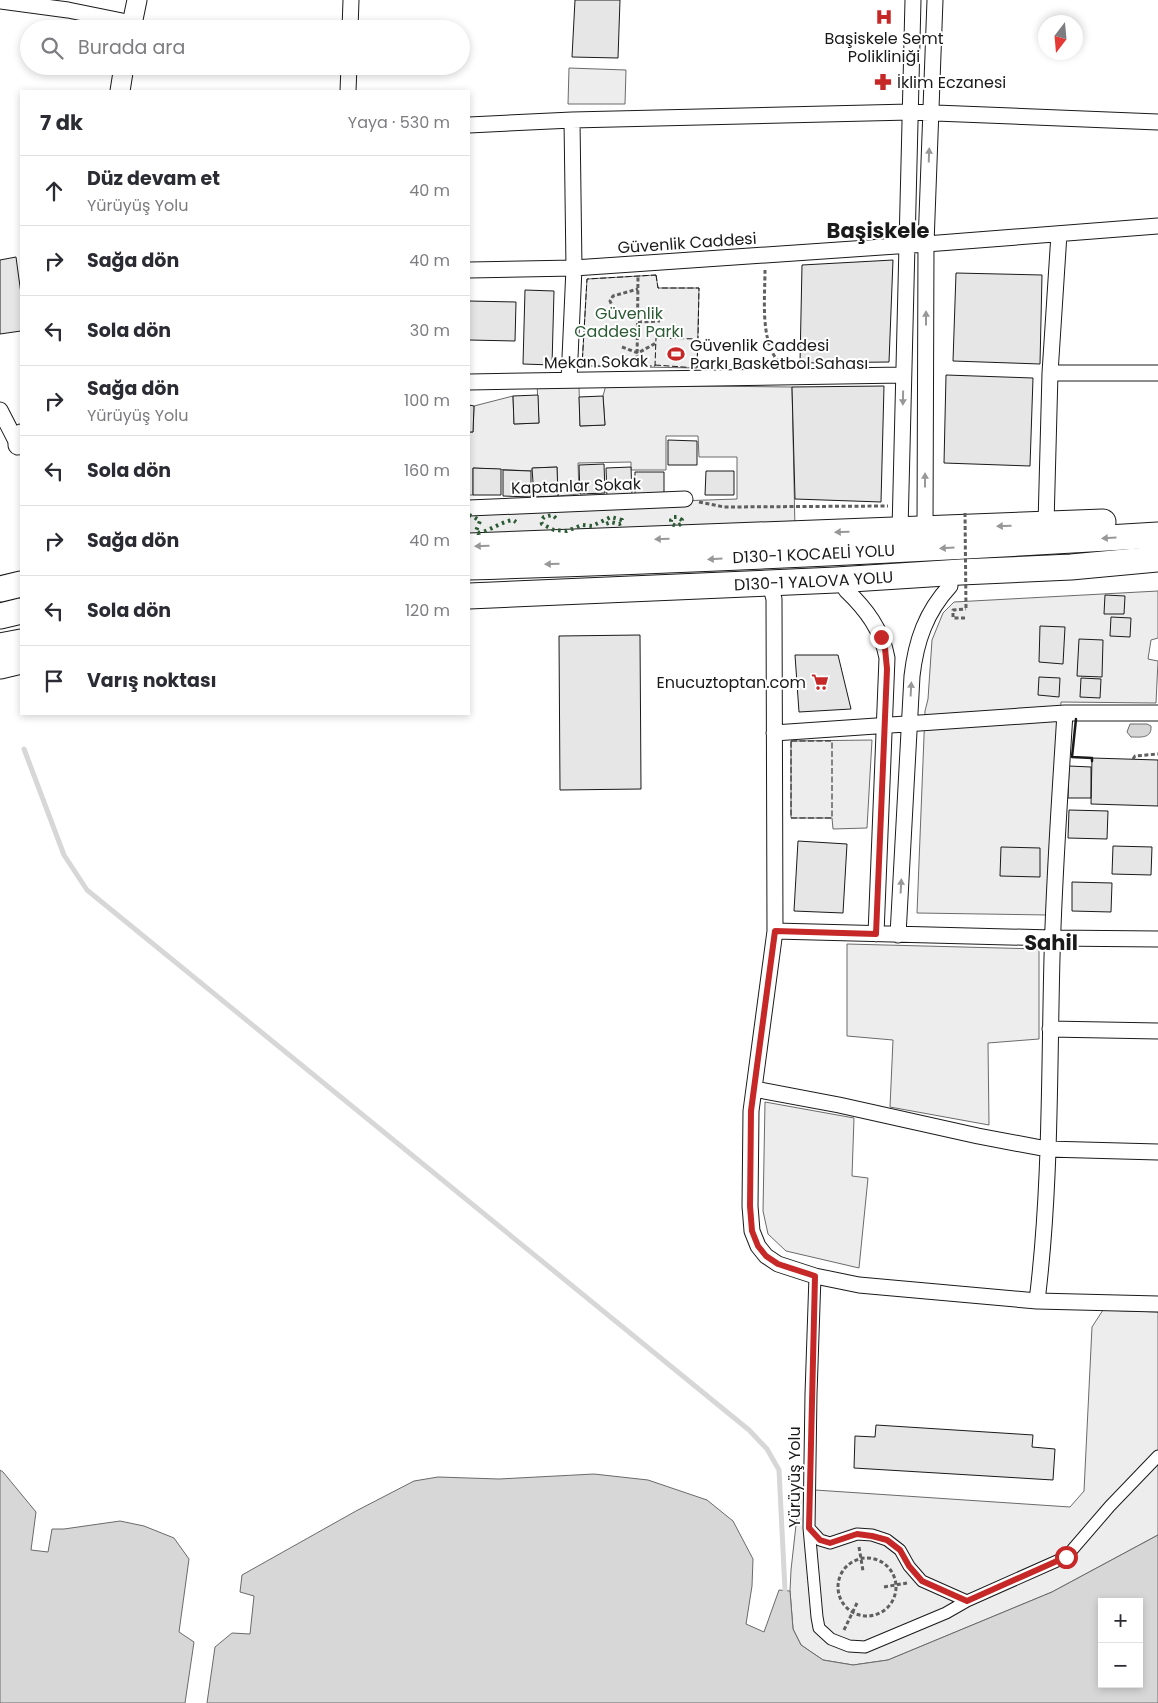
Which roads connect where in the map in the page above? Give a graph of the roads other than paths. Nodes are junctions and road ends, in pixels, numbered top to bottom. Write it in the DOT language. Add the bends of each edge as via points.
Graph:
graph roads {
  1 [pos="137,0"];
  2 [pos="350,0"];
  3 [pos="913,0"];
  4 [pos="935,0"];
  5 [pos="0,1"];
  6 [pos="108,20"];
  7 [pos="133,20"];
  8 [pos="350,20"];
  9 [pos="123,75"];
  10 [pos="349,75"];
  11 [pos="120,90"];
  12 [pos="348,90"];
  13 [pos="910,112"];
  14 [pos="931,113"];
  15 [pos="572,120"];
  16 [pos="1158,122"];
  17 [pos="470,125"];
  18 [pos="1158,226"];
  19 [pos="1059,234"];
  20 [pos="926,244"];
  21 [pos="908,245"];
  22 [pos="574,268"];
  23 [pos="470,270"];
  24 [pos="1050,373"];
  25 [pos="1158,373"];
  26 [pos="903,375"];
  27 [pos="570,380"];
  28 [pos="470,382"];
  29 [pos="0,410"];
  30 [pos="20,442"];
  31 [pos="686,499"];
  32 [pos="470,508"];
  33 [pos="901,518"];
  34 [pos="1158,520"];
  35 [pos="1046,524"];
  36 [pos="925,529"];
  37 [pos="1158,536"];
  38 [pos="470,546"];
  39 [pos="1158,559"];
  40 [pos="470,567"];
  41 [pos="1071,567"];
  42 [pos="1158,569"];
  43 [pos="1158,575"];
  44 [pos="20,584"];
  45 [pos="950,586"];
  46 [pos="0,589"];
  47 [pos="846,590"];
  48 [pos="772,592"];
  49 [pos="470,596"];
  50 [pos="470,610"];
  51 [pos="20,611"];
  52 [pos="0,616"];
  53 [pos="20,642"];
  54 [pos="0,646"];
  55 [pos="20,661"];
  56 [pos="0,666"];
  57 [pos="1065,713"];
  58 [pos="1158,713"];
  59 [pos="910,724"];
  60 [pos="885,726"];
  61 [pos="774,733"];
  62 [pos="775,931"];
  63 [pos="876,934"];
  64 [pos="898,935"];
  65 [pos="1052,938"];
  66 [pos="1158,939"];
  67 [pos="1050,1029"];
  68 [pos="1158,1031"];
  69 [pos="754,1089"];
  70 [pos="1048,1149"];
  71 [pos="1158,1152"];
  72 [pos="815,1276"];
  73 [pos="1037,1301"];
  74 [pos="1158,1304"];
  75 [pos="1158,1456"];
  76 [pos="809,1528"];
  77 [pos="967,1601"];
  1 -- 7 [label="street"];
  2 -- 8 [label="street"];
  3 -- 13 [label="street"];
  4 -- 14 [label="street"];
  5 -- 6 [label="street" via="68,10"];
  9 -- 11 [label="street"];
  10 -- 12 [label="street"];
  13 -- 14 [label="street"];
  13 -- 15 [label="street"];
  13 -- 21 [label="street"];
  14 -- 16 [label="street"];
  20 -- 14 [label="street, one-way"];
  15 -- 17 [label="street"];
  15 -- 22 [label="street"];
  18 -- 19 [label="street, Güvenlik Caddesi"];
  19 -- 20 [label="street, Güvenlik Caddesi"];
  19 -- 24 [label="street"];
  20 -- 21 [label="street, Güvenlik Caddesi"];
  36 -- 20 [label="street, one-way"];
  21 -- 22 [label="street, Güvenlik Caddesi"];
  21 -- 26 [label="street"];
  22 -- 23 [label="street, Güvenlik Caddesi"];
  22 -- 27 [label="street"];
  24 -- 25 [label="street"];
  24 -- 35 [label="street"];
  26 -- 27 [label="street, Mekan Sokak"];
  26 -- 33 [label="street, one-way"];
  27 -- 28 [label="street, Mekan Sokak"];
  29 -- 30 [label="street"];
  31 -- 32 [label="street, Kaptanlar Sokak"];
  33 -- 36 [label="highway"];
  33 -- 38 [label="highway, one-way"];
  34 -- 35 [label="highway"];
  35 -- 36 [label="highway, one-way"];
  37 -- 40 [label="highway, D130-1 KOCAELİ YOLU, one-way" via="660,561"];
  39 -- 41 [label="highway, D130-1 YALOVA YOLU"];
  41 -- 42 [label="highway"];
  41 -- 49 [label="highway, D130-1 YALOVA YOLU"];
  43 -- 45 [label="highway"];
  44 -- 46 [label="highway"];
  45 -- 47 [label="highway"];
  59 -- 45 [label="street, one-way" via="915,650 919,636 933,608"];
  47 -- 48 [label="highway"];
  47 -- 60 [label="street" via="868,614 885,648"];
  48 -- 50 [label="highway"];
  48 -- 61 [label="street"];
  51 -- 52 [label="highway"];
  53 -- 54 [label="highway"];
  55 -- 56 [label="highway"];
  57 -- 58 [label="street"];
  57 -- 59 [label="street"];
  57 -- 65 [label="street"];
  59 -- 60 [label="street"];
  64 -- 59 [label="street, one-way"];
  60 -- 61 [label="street"];
  60 -- 63 [label="street"];
  61 -- 62 [label="street"];
  62 -- 63 [label="street"];
  62 -- 69 [label="street"];
  63 -- 64 [label="street"];
  64 -- 65 [label="street"];
  65 -- 66 [label="street"];
  65 -- 67 [label="street"];
  67 -- 68 [label="street"];
  67 -- 70 [label="street"];
  69 -- 70 [label="street"];
  69 -- 72 [label="street" via="751,1111 752,1231 766,1256 778,1264"];
  70 -- 71 [label="street"];
  70 -- 73 [label="street" via="1044,1243"];
  72 -- 73 [label="street" via="859,1285"];
  72 -- 76 [label="street, Yürüyüş Yolu"];
  73 -- 74 [label="street"];
  75 -- 77 [label="street, Yürüyüş Yolu" via="1066,1557"];
  76 -- 77 [label="street" via="820,1540 830,1543 857,1534 887,1540 900,1550 922,1581"];
  76 -- 77 [label="street, Yürüyüş Yolu" via="819,1628 831,1639 848,1646 865,1647"];
}
